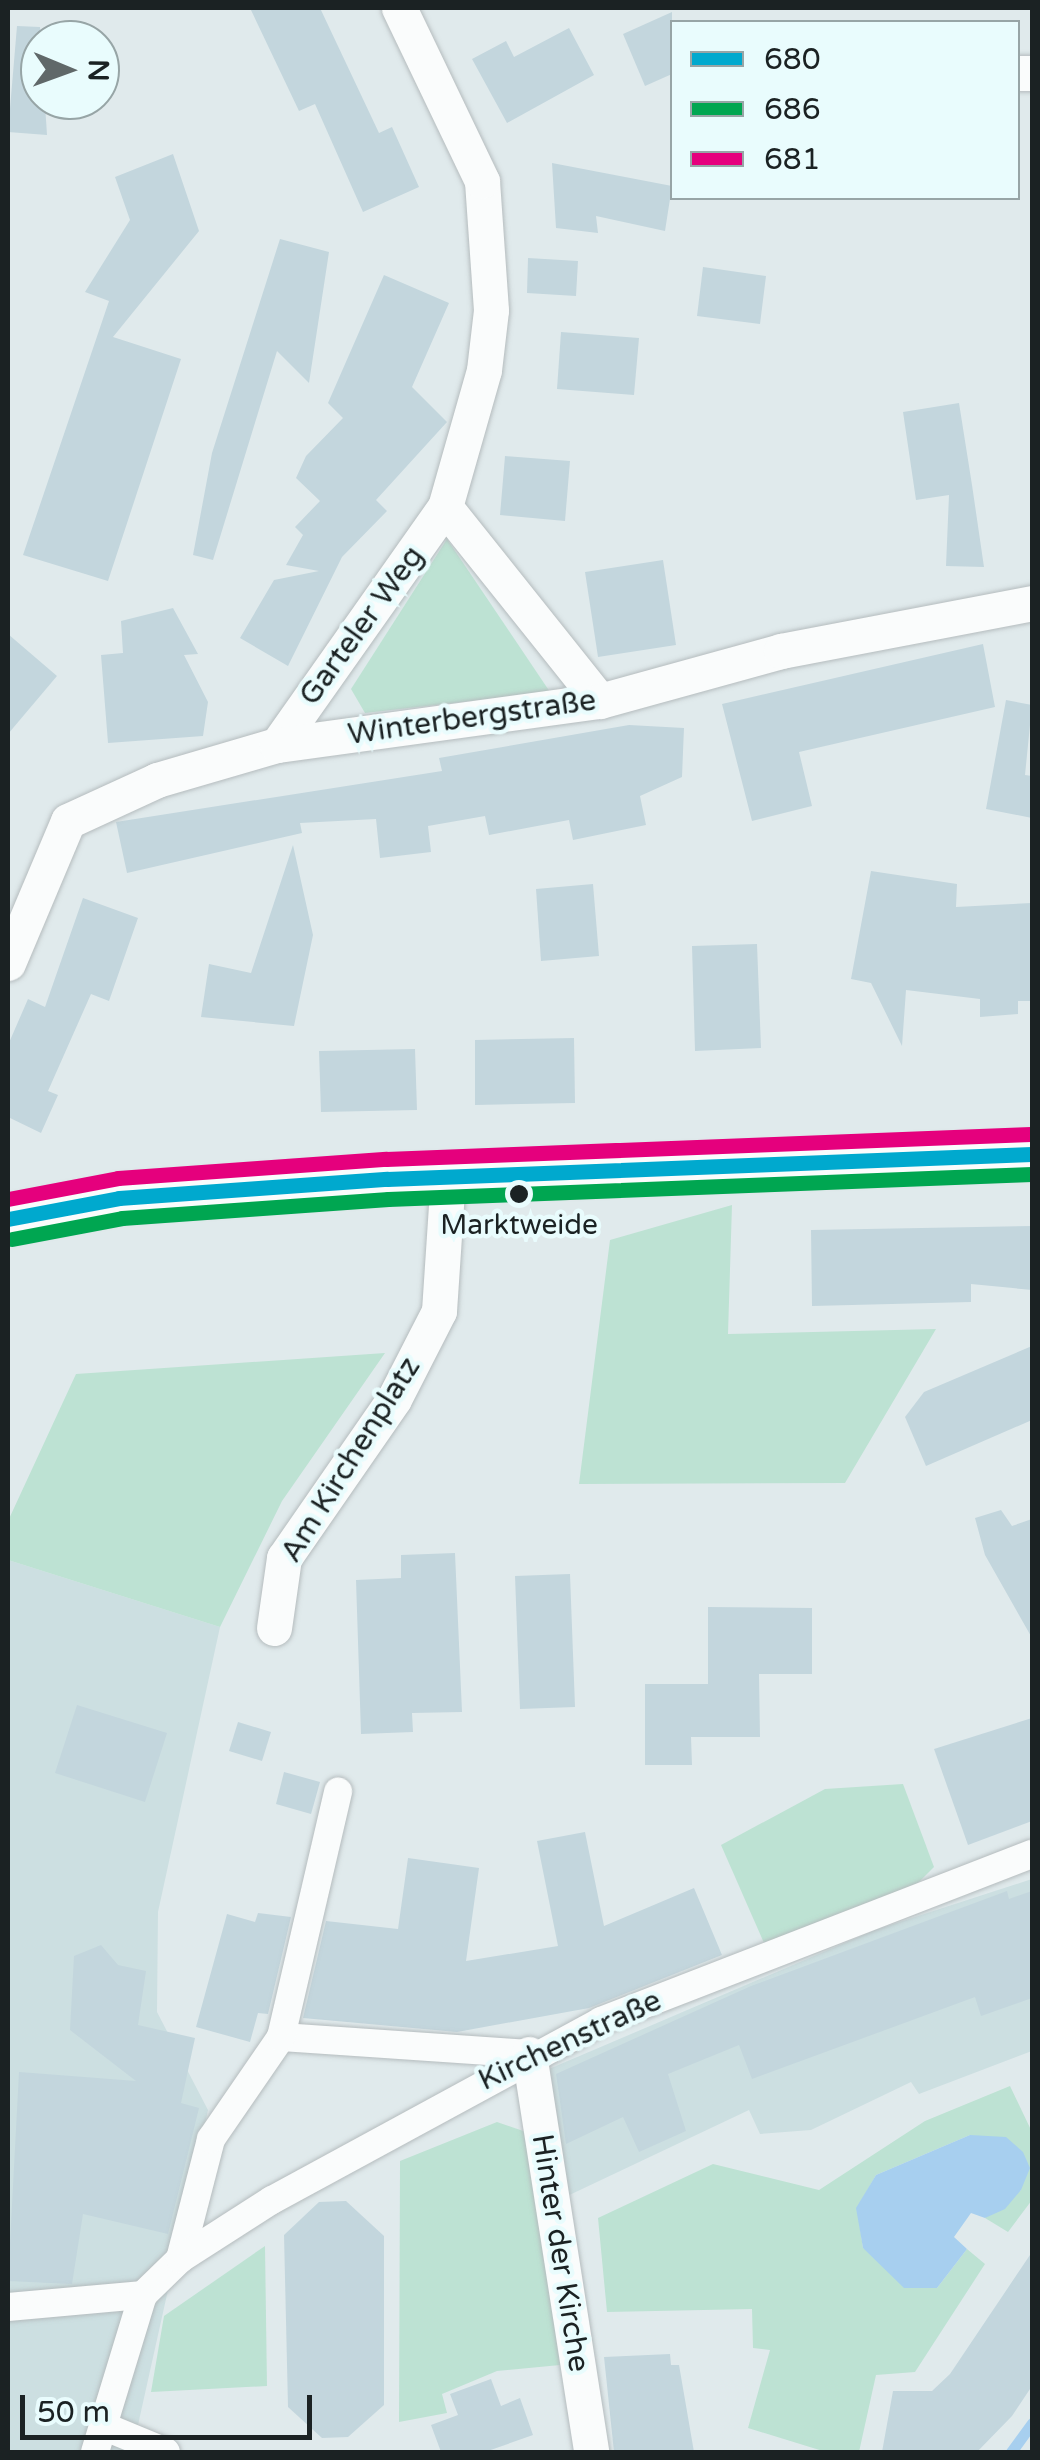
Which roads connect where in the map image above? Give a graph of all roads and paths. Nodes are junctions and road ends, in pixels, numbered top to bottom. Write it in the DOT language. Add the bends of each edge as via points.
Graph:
graph roads {
  1 [pos="399,8"];
  2 [pos="445,506"];
  3 [pos="1032,603"];
  4 [pos="600,701"];
  5 [pos="277,744"];
  6 [pos="8,963"];
  7 [pos="1032,1154"];
  8 [pos="448,1176"];
  9 [pos="8,1219"];
  10 [pos="274,1628"];
  11 [pos="338,1792"];
  12 [pos="1032,1854"];
  13 [pos="282,2038"];
  14 [pos="529,2054"];
  15 [pos="180,2259"];
  16 [pos="143,2295"];
  17 [pos="8,2308"];
  18 [pos="99,2439"];
  19 [pos="166,2452"];
  20 [pos="591,2452"];
  1 -- 2 [label="street, Garteler Weg" via="482,180 487,340"];
  2 -- 4 [label="street, Garteler Weg"];
  2 -- 5 [label="street, Garteler Weg"];
  3 -- 4 [label="street, Winterbergstraße" via="800,647"];
  4 -- 5 [label="street, Winterbergstraße"];
  5 -- 6 [label="street, Winterbergstraße" via="157,780 68,821"];
  7 -- 8 [label="street"];
  8 -- 9 [label="street" via="119,1198"];
  8 -- 10 [label="street, Am Kirchenplatz" via="439,1311 394,1399 284,1558"];
  11 -- 13 [label="street"];
  12 -- 14 [label="street, Kirchenstraße" via="957,1878"];
  13 -- 14 [label="street"];
  13 -- 15 [label="street" via="212,2139"];
  14 -- 15 [label="street, Kirchenstraße"];
  14 -- 20 [label="street, Hinter der Kirche"];
  15 -- 16 [label="street, Kirchenstraße"];
  16 -- 17 [label="street"];
  16 -- 18 [label="street"];
  18 -- 19 [label="street"];
}
